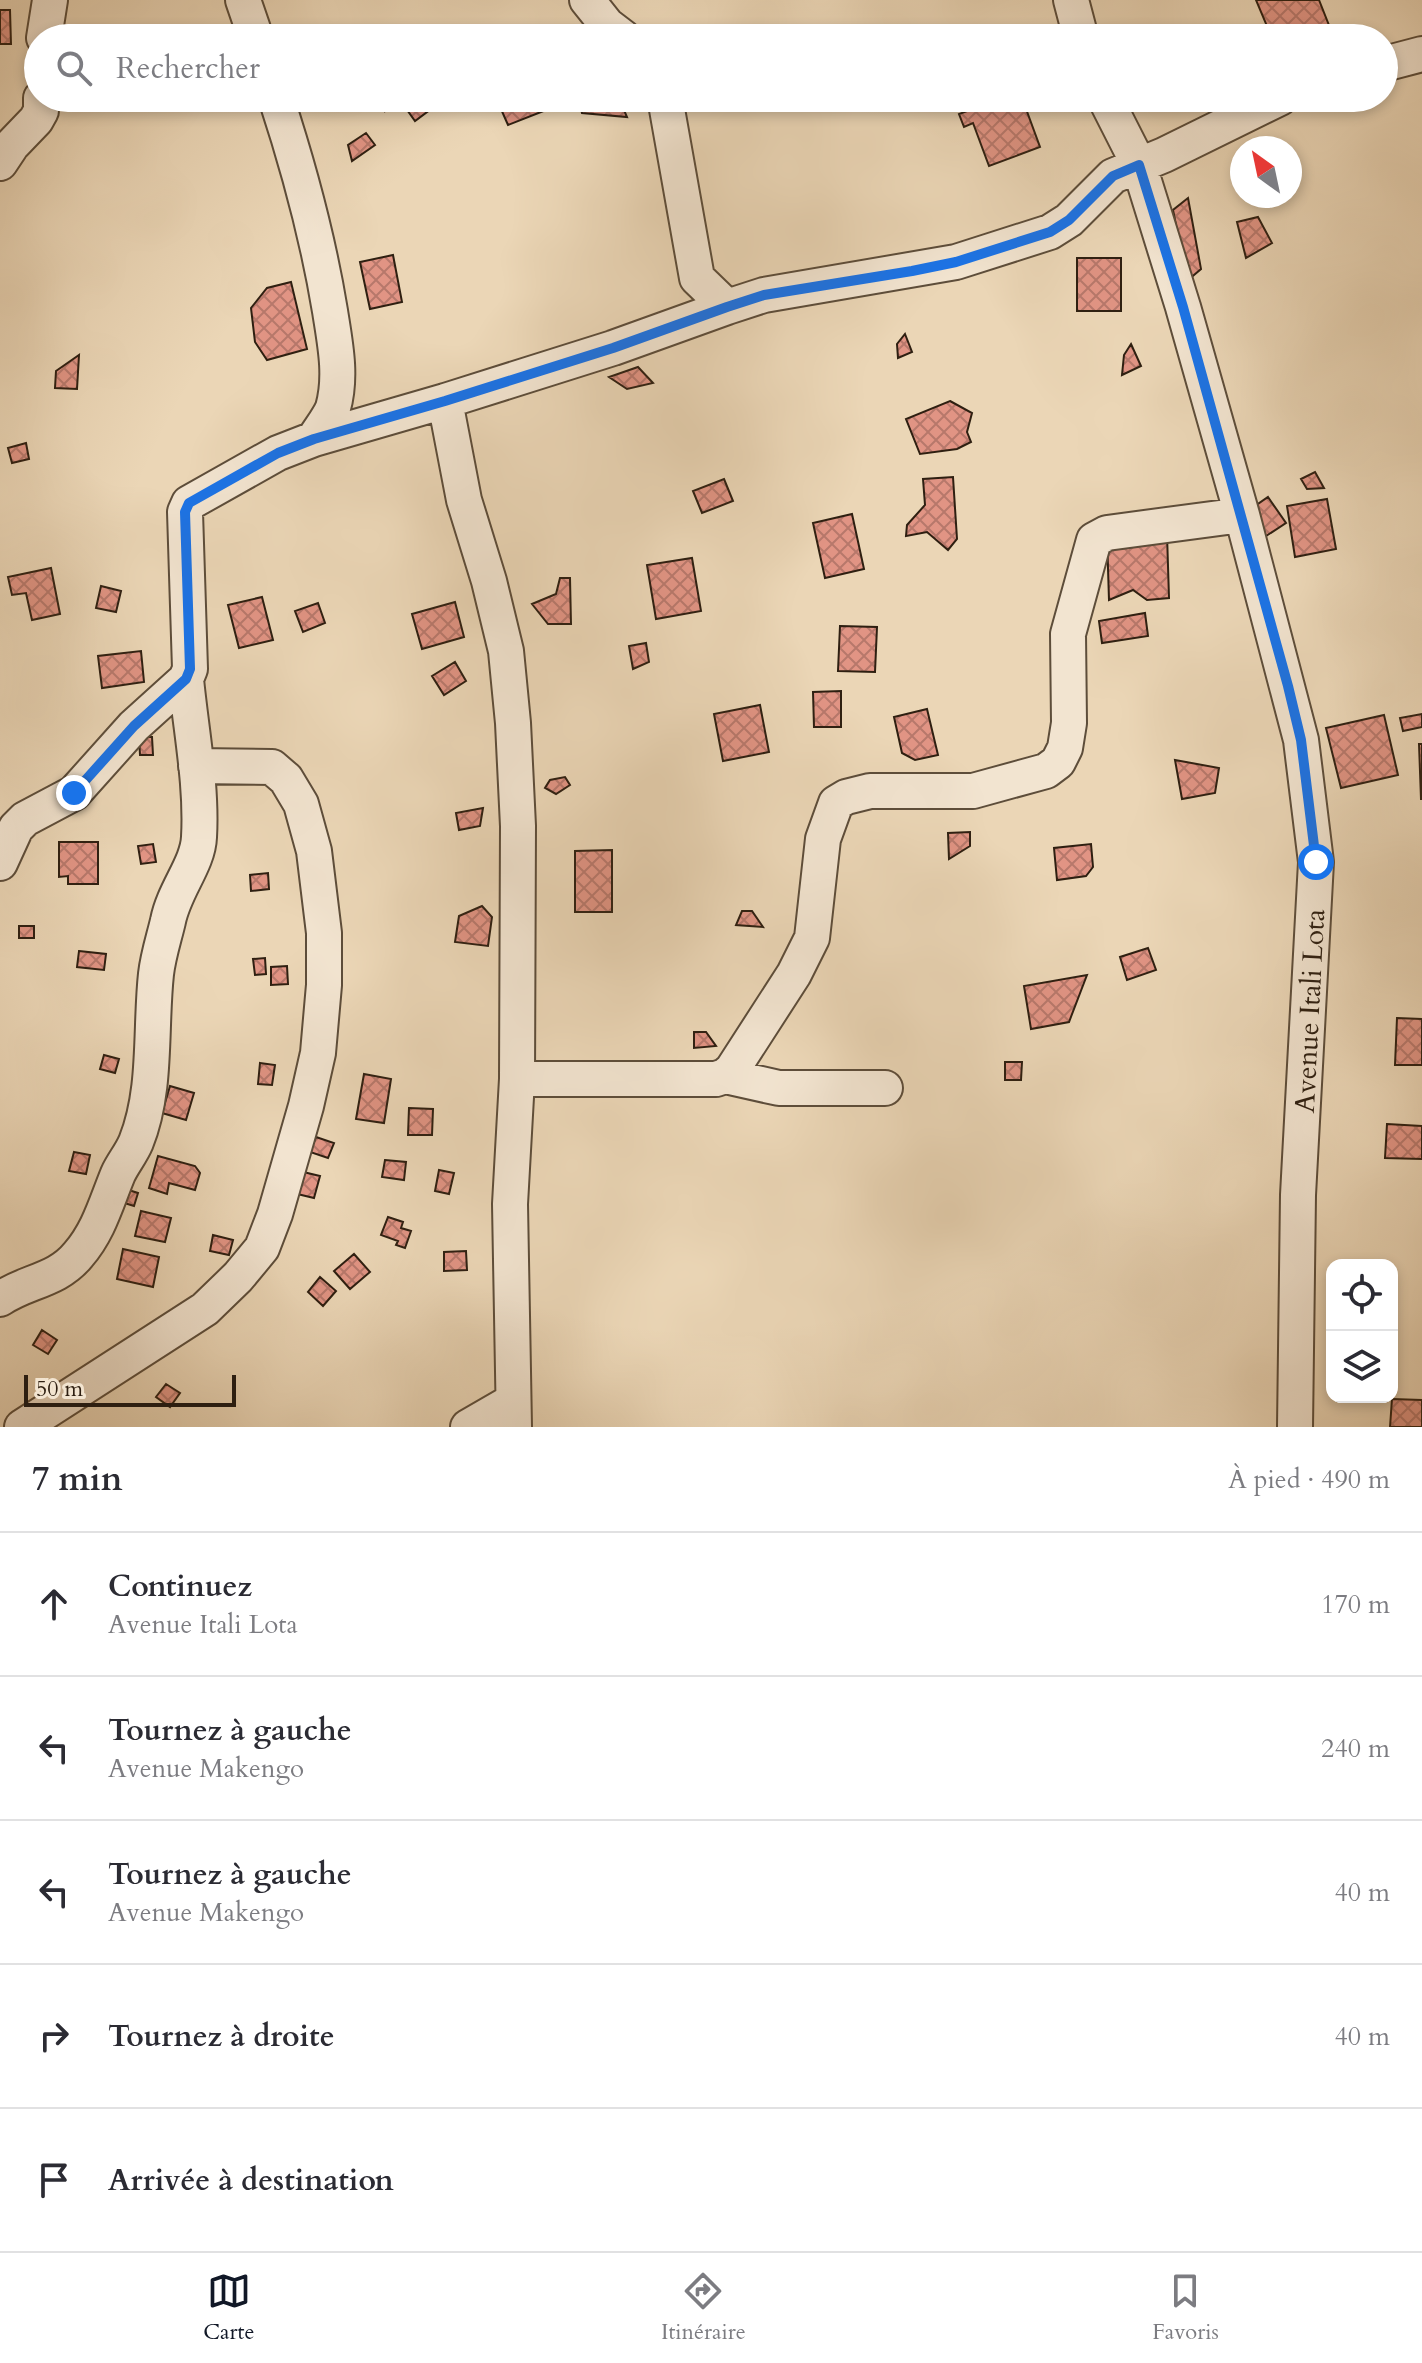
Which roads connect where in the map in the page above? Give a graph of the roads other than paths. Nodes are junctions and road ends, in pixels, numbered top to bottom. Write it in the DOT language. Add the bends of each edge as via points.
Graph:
graph roads {
  1 [pos="50,0"];
  2 [pos="243,0"];
  3 [pos="587,0"];
  4 [pos="1071,0"];
  5 [pos="46,24"];
  6 [pos="251,24"];
  7 [pos="606,24"];
  8 [pos="1077,24"];
  9 [pos="1422,54"];
  10 [pos="1398,60"];
  11 [pos="40,112"];
  12 [pos="281,112"];
  13 [pos="667,112"];
  14 [pos="1112,112"];
  15 [pos="1251,112"];
  16 [pos="0,163"];
  17 [pos="1139,165"];
  18 [pos="727,307"];
  19 [pos="445,401"];
  20 [pos="314,439"];
  21 [pos="1242,515"];
  22 [pos="186,679"];
  23 [pos="196,766"];
  24 [pos="0,863"];
  25 [pos="725,1076"];
  26 [pos="517,1079"];
  27 [pos="885,1088"];
  28 [pos="0,1299"];
  29 [pos="513,1414"];
  30 [pos="22,1427"];
  31 [pos="468,1427"];
  32 [pos="1295,1427"];
  1 -- 5 [label="street"];
  2 -- 6 [label="street"];
  3 -- 7 [label="street"];
  4 -- 8 [label="street"];
  9 -- 10 [label="street"];
  11 -- 16 [label="street"];
  12 -- 20 [label="street" via="323,267 338,376 332,410"];
  13 -- 18 [label="street" via="697,278"];
  14 -- 17 [label="street, Avenue Itali Lota"];
  15 -- 17 [label="street"];
  17 -- 18 [label="street" via="1113,176 1050,232 956,262 764,295"];
  17 -- 21 [label="street, Avenue Itali Lota"];
  18 -- 19 [label="street"];
  19 -- 20 [label="street"];
  19 -- 26 [label="street" via="464,500 506,651 518,826"];
  20 -- 22 [label="street" via="278,453 186,507"];
  21 -- 25 [label="street" via="1107,533 1094,540 1068,634 1065,748 1046,771 973,791 870,791 836,803 823,839 812,938"];
  21 -- 32 [label="street, Avenue Itali Lota" via="1301,740 1316,862 1298,1195"];
  22 -- 23 [label="street"];
  22 -- 24 [label="street" via="134,726 74,793 25,819"];
  23 -- 28 [label="street" via="196,858 172,900 156,973 151,1063 136,1142 95,1234 77,1257 58,1275"];
  23 -- 30 [label="street" via="272,767 301,804 314,851 324,933 318,1053 306,1106 262,1248 238,1277 205,1309"];
  25 -- 26 [label="street"];
  25 -- 27 [label="street" via="779,1088"];
  26 -- 29 [label="street" via="510,1204"];
  29 -- 31 [label="street"];
}
